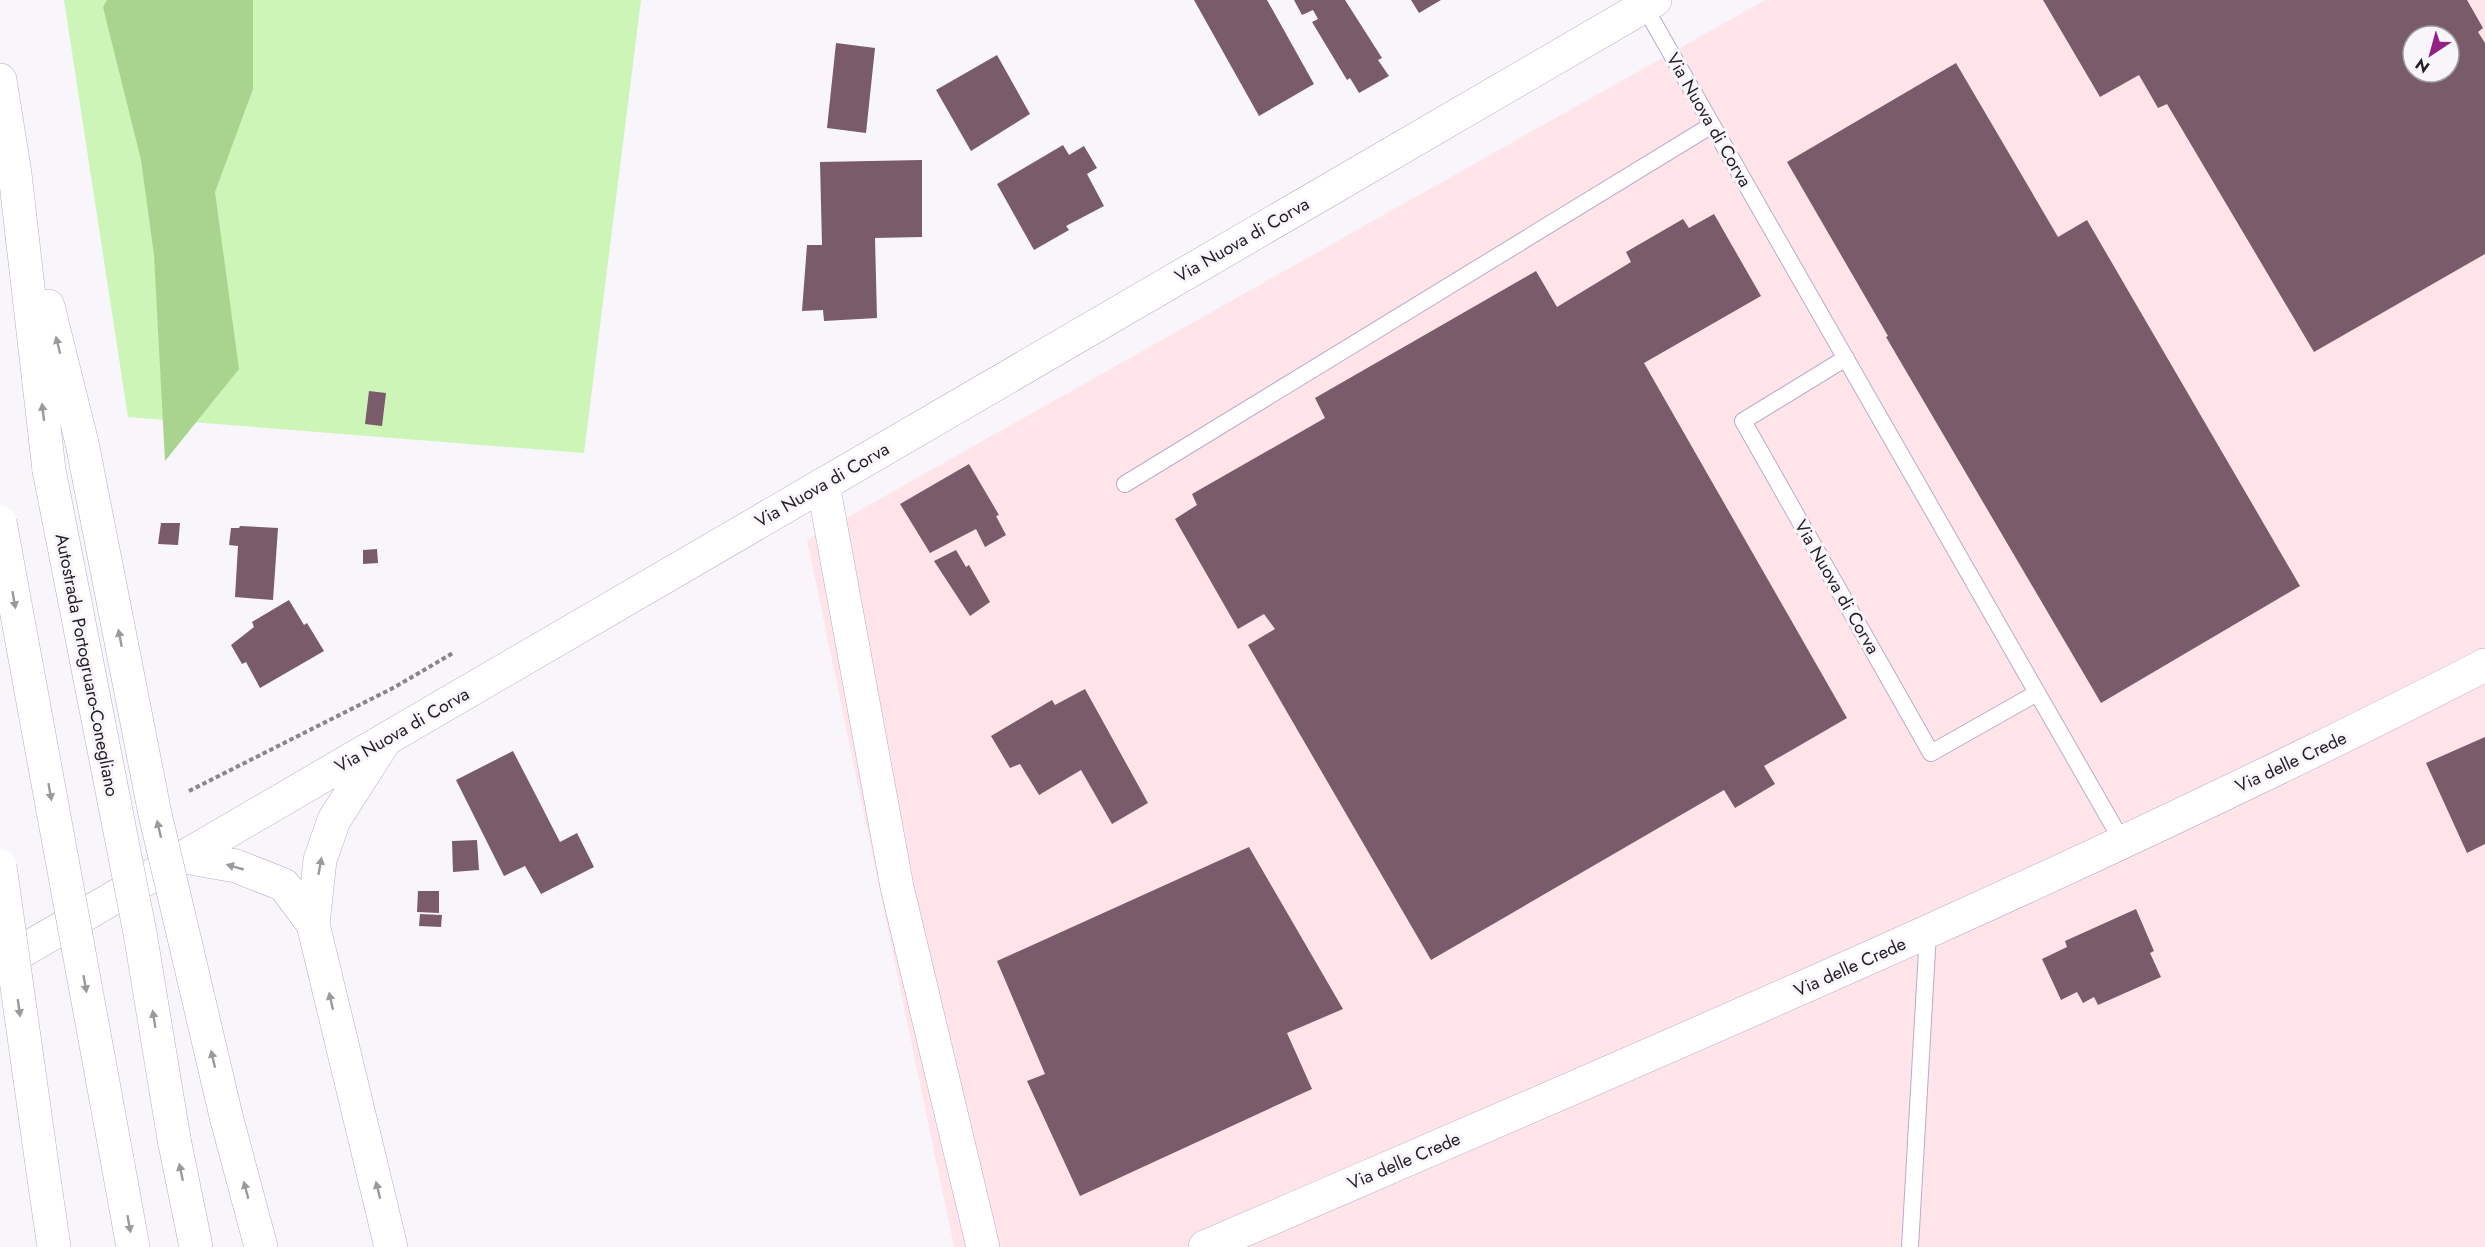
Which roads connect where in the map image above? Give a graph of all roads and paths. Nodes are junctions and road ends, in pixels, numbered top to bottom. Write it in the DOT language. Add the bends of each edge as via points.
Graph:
graph roads {
  1 [pos="1649,3"];
  2 [pos="0,80"];
  3 [pos="1712,125"];
  4 [pos="15,174"];
  5 [pos="1846,358"];
  6 [pos="823,484"];
  7 [pos="1125,484"];
  8 [pos="0,522"];
  9 [pos="456,652"];
  10 [pos="2485,665"];
  11 [pos="2037,693"];
  12 [pos="386,739"];
  13 [pos="185,792"];
  14 [pos="2122,841"];
  15 [pos="185,857"];
  16 [pos="0,866"];
  17 [pos="313,924"];
  18 [pos="1928,933"];
  19 [pos="0,964"];
  20 [pos="54,1247"];
  21 [pos="133,1247"];
  22 [pos="196,1247"];
  23 [pos="261,1247"];
  24 [pos="392,1247"];
  25 [pos="983,1247"];
  26 [pos="1205,1247"];
  27 [pos="1910,1247"];
  1 -- 3 [label="lane, Via Nuova di Corva"];
  1 -- 6 [label="main road, Via Nuova di Corva"];
  2 -- 4 [label="main road, Autostrada Portogruaro-Conegliano"];
  3 -- 5 [label="lane, Via Nuova di Corva"];
  3 -- 7 [label="lane"];
  22 -- 4 [label="main road, Autostrada Portogruaro-Conegliano, one-way, bridge" via="140,933 49,470"];
  23 -- 4 [label="main road, one-way, bridge" via="155,814 82,443"];
  5 -- 11 [label="lane, Via Nuova di Corva"];
  5 -- 11 [label="lane, Via Nuova di Corva" via="1743,422 1931,753"];
  6 -- 12 [label="main road, Via Nuova di Corva"];
  6 -- 25 [label="main road" via="897,887"];
  8 -- 21 [label="main road, one-way, bridge"];
  9 -- 13 [label="path" via="395,687"];
  10 -- 14 [label="main road, Via delle Crede"];
  11 -- 14 [label="lane, Via Nuova di Corva"];
  12 -- 15 [label="main road, Via Nuova di Corva"];
  17 -- 12 [label="main road, one-way" via="320,860 334,820"];
  14 -- 18 [label="main road, Via delle Crede"];
  17 -- 15 [label="main road, one-way" via="284,885 236,866"];
  15 -- 19 [label="main road, Via Nuova di Corva"];
  16 -- 20 [label="main road, one-way, bridge"];
  24 -- 17 [label="main road, one-way"];
  18 -- 26 [label="main road, Via delle Crede"];
  18 -- 27 [label="lane"];
}
